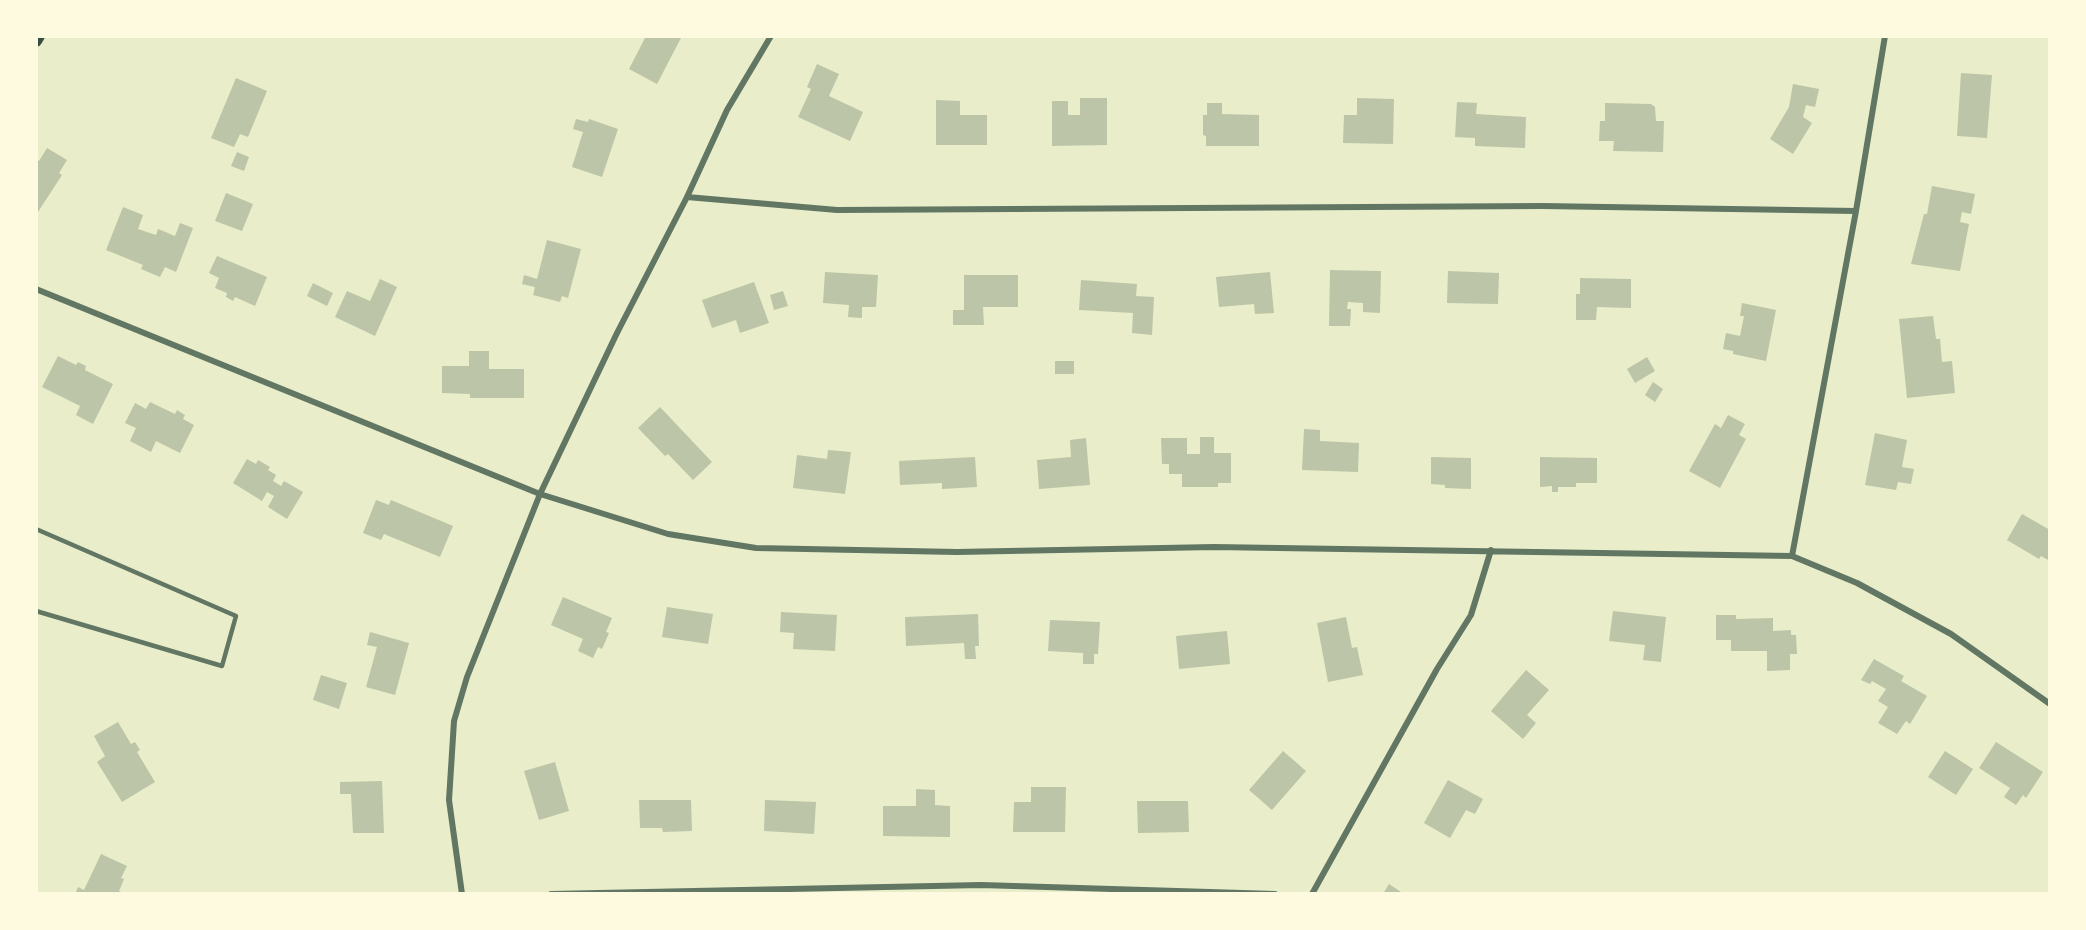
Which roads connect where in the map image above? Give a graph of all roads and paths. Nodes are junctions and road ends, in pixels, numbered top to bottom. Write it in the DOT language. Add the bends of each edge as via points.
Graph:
graph roads {
  1 [pos="39,36"];
  2 [pos="771,36"];
  3 [pos="1885,37"];
  4 [pos="36,41"];
  5 [pos="687,197"];
  6 [pos="1856,211"];
  7 [pos="36,289"];
  8 [pos="540,494"];
  9 [pos="36,529"];
  10 [pos="1491,550"];
  11 [pos="1792,556"];
  12 [pos="36,611"];
  13 [pos="2050,704"];
  14 [pos="462,894"];
  15 [pos="551,894"];
  16 [pos="1275,894"];
  17 [pos="1312,894"];
  1 -- 4 [label="main road"];
  2 -- 5 [label="street" via="727,110"];
  3 -- 6 [label="street"];
  5 -- 6 [label="street" via="837,210 1543,207"];
  5 -- 8 [label="street"];
  6 -- 11 [label="street"];
  7 -- 8 [label="street"];
  8 -- 10 [label="street" via="668,534 756,548 957,552 1214,547"];
  8 -- 14 [label="street" via="467,676 454,721 449,800"];
  9 -- 12 [label="lane" via="236,616 222,666"];
  10 -- 11 [label="street"];
  10 -- 17 [label="street" via="1471,615"];
  11 -- 13 [label="street" via="1857,583 1952,634"];
  15 -- 16 [label="street" via="981,885"];
}
